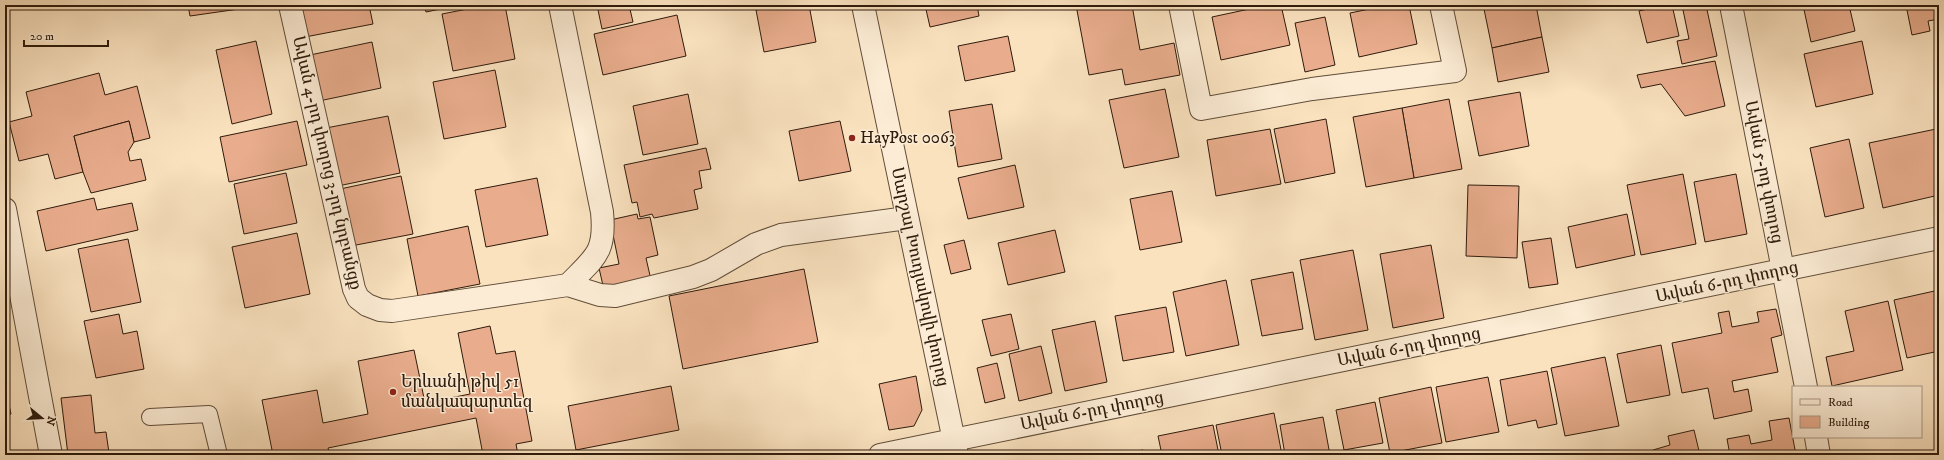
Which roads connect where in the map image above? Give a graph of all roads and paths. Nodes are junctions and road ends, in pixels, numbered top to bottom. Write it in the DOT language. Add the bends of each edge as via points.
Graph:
graph roads {
  1 [pos="290,5"];
  2 [pos="560,5"];
  3 [pos="863,5"];
  4 [pos="1180,5"];
  5 [pos="1440,5"];
  6 [pos="1731,5"];
  7 [pos="5,209"];
  8 [pos="907,218"];
  9 [pos="1939,238"];
  10 [pos="1783,271"];
  11 [pos="568,285"];
  12 [pos="1806,386"];
  13 [pos="150,417"];
  14 [pos="1816,438"];
  15 [pos="955,447"];
  16 [pos="51,455"];
  17 [pos="219,455"];
  18 [pos="880,455"];
  19 [pos="1819,455"];
  1 -- 11 [label="street, Ավան 4-րդ փողոց 3-րդ նրբանցք" via="358,298 380,310 392,311"];
  2 -- 11 [label="street" via="604,230 601,248"];
  3 -- 8 [label="street, Մարշալ Խուդյակովի փողոց"];
  4 -- 5 [label="street" via="1202,110 1312,89 1455,71"];
  6 -- 10 [label="street, Ավան 5-րդ փողոց"];
  7 -- 16 [label="street"];
  8 -- 11 [label="street, Ավան 4-րդ փողոց 3-րդ նրբանցք" via="781,235 756,244 711,270 693,277 615,296 600,295"];
  8 -- 15 [label="street, Մարշալ Խուդյակովի փողոց"];
  9 -- 10 [label="street, Ավան 6-րդ փողոց"];
  10 -- 12 [label="street, Ավան 5-րդ փողոց"];
  10 -- 15 [label="street, Ավան 6-րդ փողոց"];
  13 -- 17 [label="lane" via="209,414"];
  14 -- 19 [label="street"];
  15 -- 18 [label="street, Ավան 6-րդ փողոց"];
}
